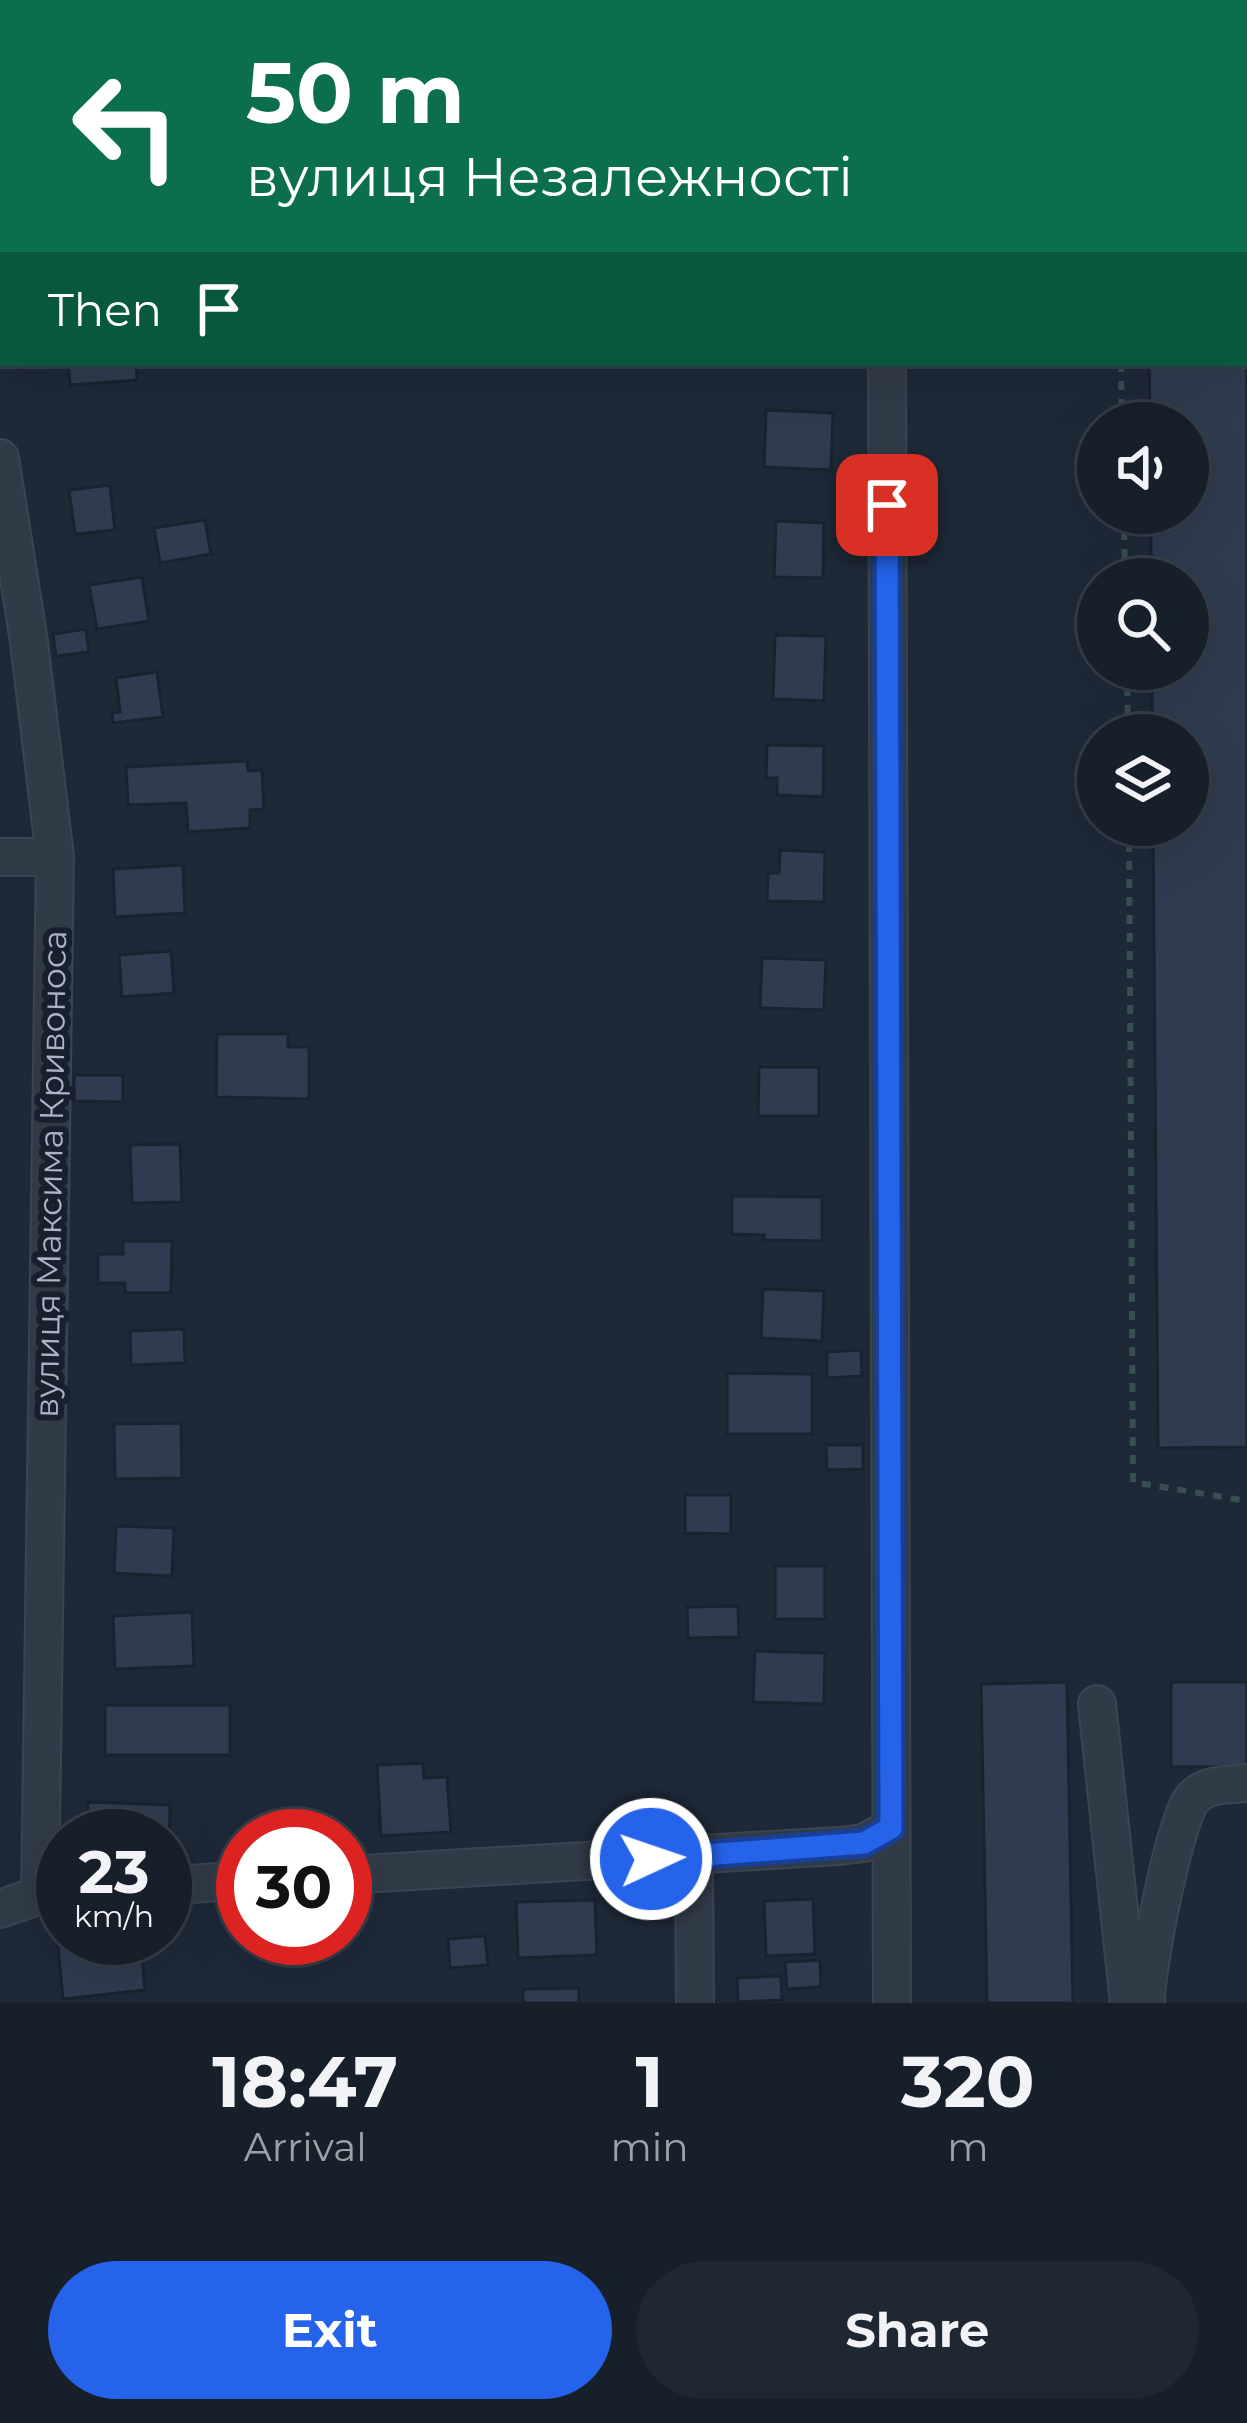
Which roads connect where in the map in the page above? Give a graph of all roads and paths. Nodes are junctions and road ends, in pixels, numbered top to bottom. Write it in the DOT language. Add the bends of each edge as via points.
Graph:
graph roads {
  1 [pos="887,366"];
  2 [pos="1121,366"];
  3 [pos="1122,402"];
  4 [pos="0,458"];
  5 [pos="1130,846"];
  6 [pos="0,857"];
  7 [pos="55,857"];
  8 [pos="1247,1501"];
  9 [pos="1097,1704"];
  10 [pos="1247,1784"];
  11 [pos="51,1809"];
  12 [pos="891,1828"];
  13 [pos="694,1857"];
  14 [pos="372,1874"];
  15 [pos="36,1898"];
  16 [pos="0,1909"];
  17 [pos="695,2003"];
  18 [pos="892,2003"];
  19 [pos="1129,2003"];
  20 [pos="1146,2003"];
  1 -- 12 [label="street"];
  2 -- 3 [label="path"];
  4 -- 7 [label="street, вулиця Максима Кривоноса"];
  5 -- 8 [label="path" via="1132,1482"];
  6 -- 7 [label="street"];
  7 -- 11 [label="street, вулиця Максима Кривоноса"];
  9 -- 19 [label="street"];
  10 -- 20 [label="street" via="1211,1786 1187,1806"];
  12 -- 13 [label="street" via="864,1843"];
  12 -- 18 [label="street"];
  13 -- 14 [label="street"];
  13 -- 17 [label="street"];
  15 -- 16 [label="street"];
}
